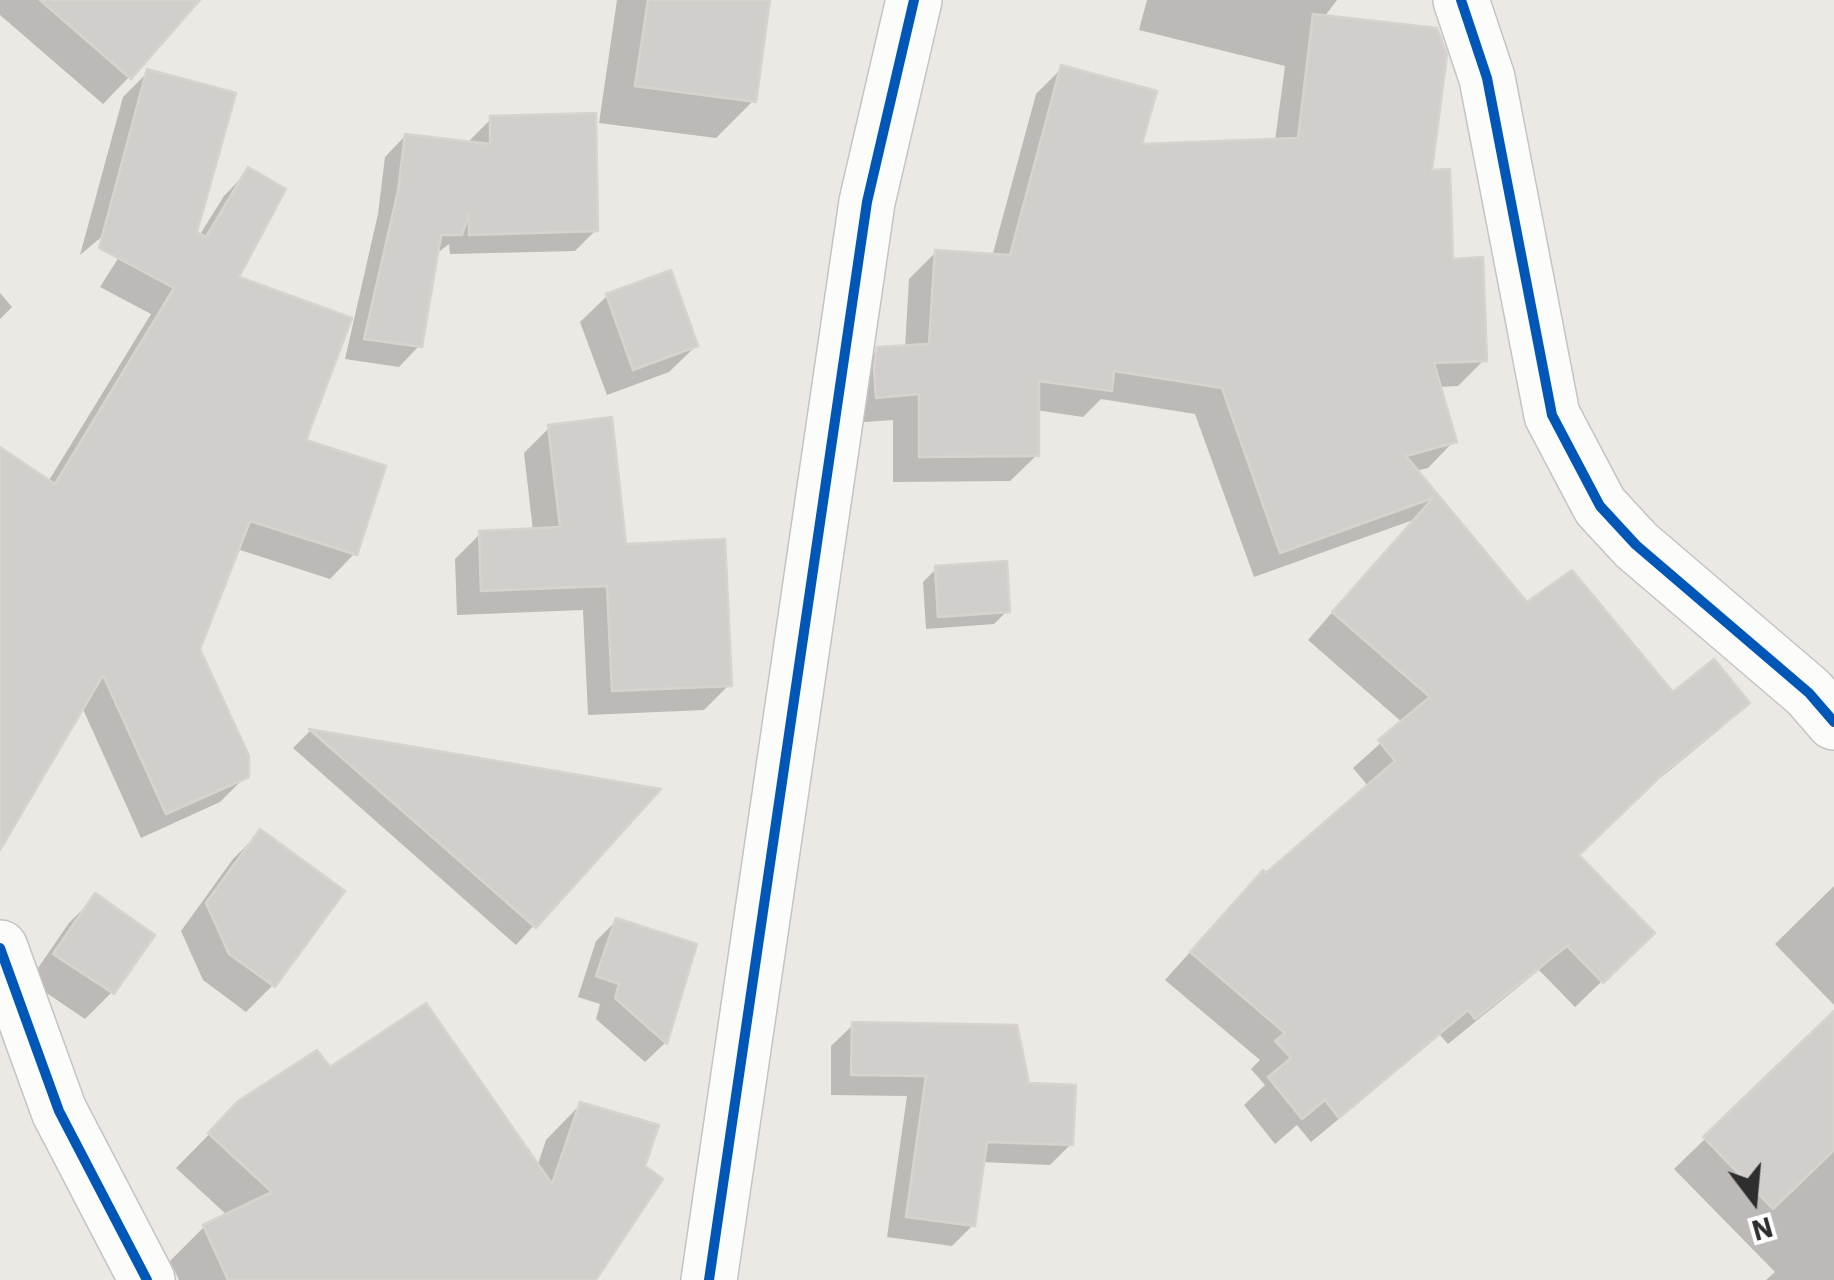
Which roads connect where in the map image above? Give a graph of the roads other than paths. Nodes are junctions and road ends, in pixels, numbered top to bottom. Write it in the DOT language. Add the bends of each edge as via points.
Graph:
graph roads {
  1 [pos="914,0"];
  2 [pos="1461,0"];
  3 [pos="1834,722"];
  4 [pos="0,948"];
  5 [pos="147,1280"];
  6 [pos="710,1280"];
  1 -- 6 [label="street" via="866,202"];
  2 -- 3 [label="street" via="1487,78 1552,415 1600,506"];
  4 -- 5 [label="street" via="59,1111"];
}
